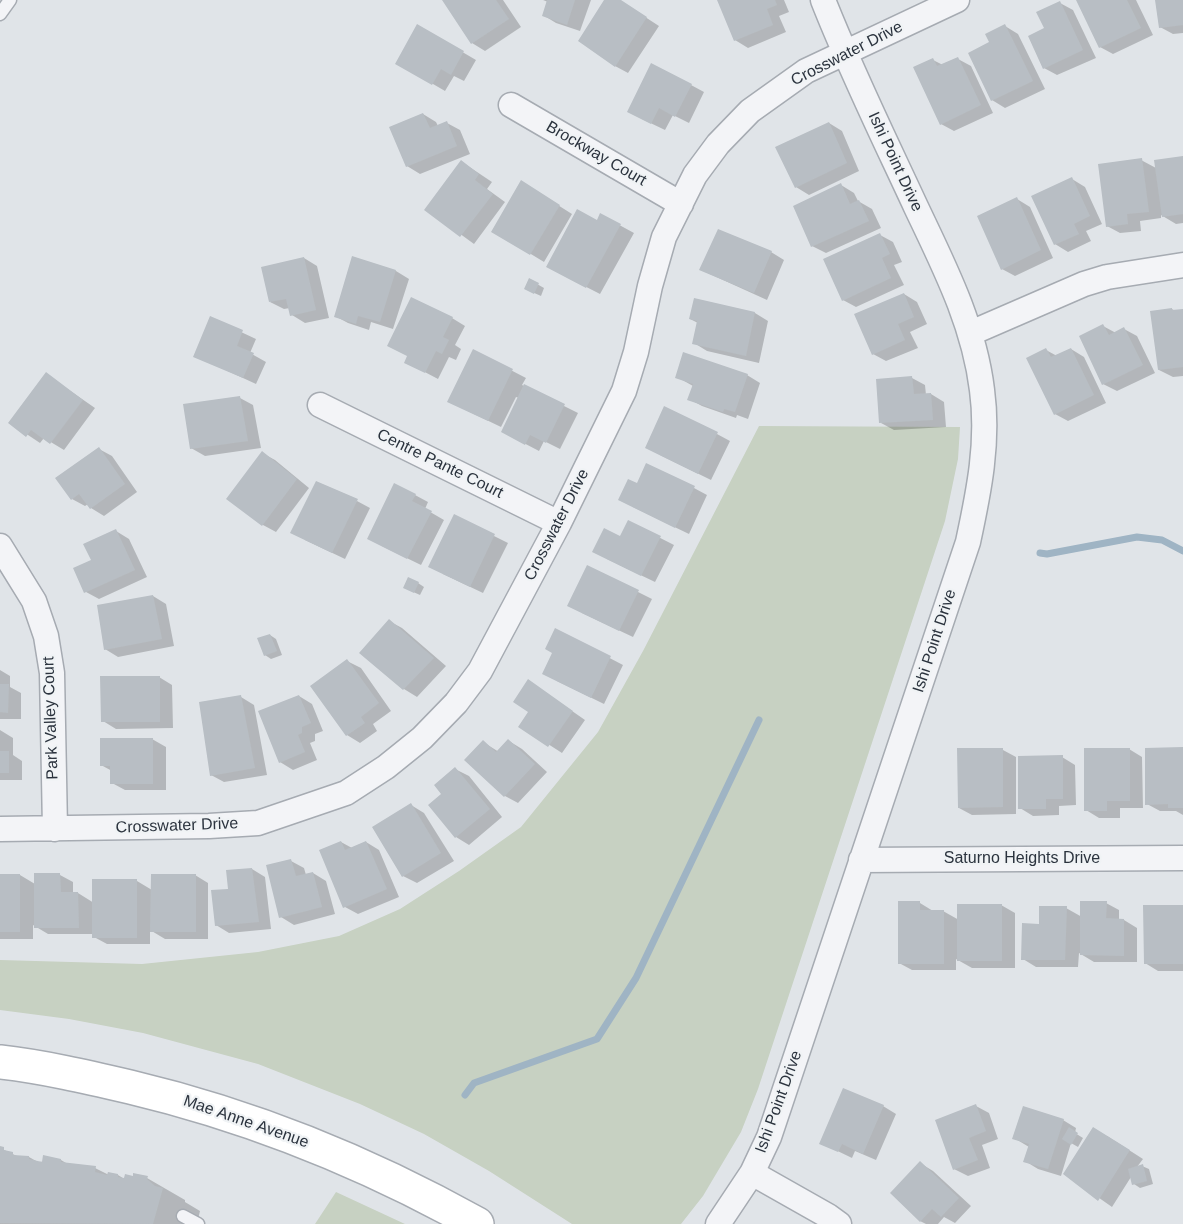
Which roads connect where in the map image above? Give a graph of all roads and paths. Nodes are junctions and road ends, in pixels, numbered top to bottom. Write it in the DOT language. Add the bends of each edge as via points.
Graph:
graph roads {
  1 [pos="10,0"];
  2 [pos="823,0"];
  3 [pos="957,0"];
  4 [pos="0,14"];
  5 [pos="844,53"];
  6 [pos="511,105"];
  7 [pos="681,204"];
  8 [pos="1183,265"];
  9 [pos="971,333"];
  10 [pos="320,405"];
  11 [pos="559,523"];
  12 [pos="0,546"];
  13 [pos="0,829"];
  14 [pos="55,829"];
  15 [pos="1183,858"];
  16 [pos="861,860"];
  17 [pos="0,1062"];
  18 [pos="752,1173"];
  19 [pos="183,1216"];
  20 [pos="198,1224"];
  21 [pos="477,1224"];
  22 [pos="718,1224"];
  23 [pos="839,1224"];
  1 -- 4 [label="lane"];
  2 -- 5 [label="street, Ishi Point Drive"];
  3 -- 5 [label="street, Crosswater Drive"];
  5 -- 7 [label="street, Crosswater Drive" via="806,71 750,111 695,175"];
  5 -- 9 [label="street, Ishi Point Drive" via="958,295"];
  6 -- 7 [label="street, Brockway Court"];
  7 -- 11 [label="street, Crosswater Drive" via="664,237 624,391"];
  8 -- 9 [label="street" via="1084,284"];
  9 -- 16 [label="street, Ishi Point Drive" via="982,390 985,434 981,482 968,542"];
  10 -- 11 [label="street, Centre Pante Court"];
  11 -- 14 [label="street, Crosswater Drive" via="480,671 456,703 422,738 346,793 258,823"];
  12 -- 14 [label="street, Park Valley Court" via="34,601 46,636 52,673"];
  13 -- 14 [label="street, Crosswater Drive"];
  15 -- 16 [label="street, Saturno Heights Drive"];
  16 -- 18 [label="street, Ishi Point Drive" via="769,1137"];
  17 -- 21 [label="main road, Mae Anne Avenue" via="102,1080 265,1126 346,1158"];
  18 -- 22 [label="street, Ishi Point Drive"];
  18 -- 23 [label="street"];
  19 -- 20 [label="lane"];
}
